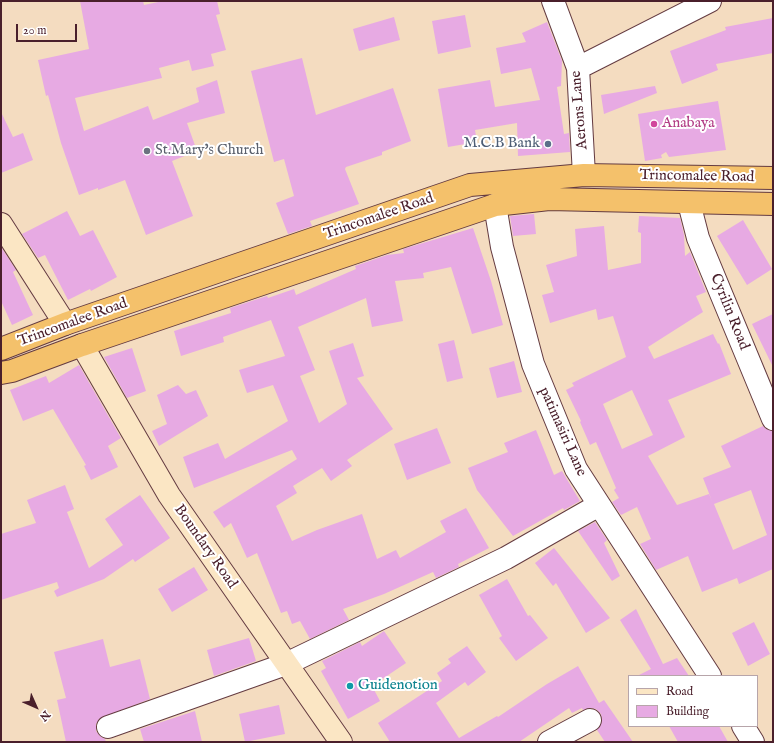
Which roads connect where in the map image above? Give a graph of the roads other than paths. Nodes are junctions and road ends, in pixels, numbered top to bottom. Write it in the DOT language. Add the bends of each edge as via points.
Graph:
graph roads {
  1 [pos="553,1"];
  2 [pos="710,1"];
  3 [pos="578,68"];
  4 [pos="584,175"];
  5 [pos="773,178"];
  6 [pos="689,203"];
  7 [pos="773,204"];
  8 [pos="495,205"];
  9 [pos="1,224"];
  10 [pos="65,324"];
  11 [pos="82,345"];
  12 [pos="1,349"];
  13 [pos="1,373"];
  14 [pos="773,419"];
  15 [pos="599,505"];
  16 [pos="286,664"];
  17 [pos="709,675"];
  18 [pos="590,720"];
  19 [pos="108,727"];
  20 [pos="744,727"];
  21 [pos="341,742"];
  22 [pos="550,742"];
  23 [pos="753,742"];
  1 -- 3 [label="street, Aerons Lane"];
  2 -- 3 [label="street"];
  3 -- 4 [label="street, Aerons Lane"];
  4 -- 5 [label="highway, Trincomalee Road"];
  4 -- 10 [label="highway, Trincomalee Road" via="470,186"];
  6 -- 7 [label="highway, Trincomalee Road"];
  6 -- 8 [label="highway, Trincomalee Road" via="549,199"];
  6 -- 14 [label="street, Cyrilin Road" via="698,238"];
  8 -- 11 [label="highway, Trincomalee Road"];
  8 -- 15 [label="street, patimasiri Lane" via="502,247 533,364 576,469"];
  9 -- 10 [label="main road"];
  10 -- 12 [label="highway, Trincomalee Road"];
  11 -- 13 [label="highway, Trincomalee Road"];
  11 -- 16 [label="main road, Boundary Road" via="169,495"];
  15 -- 16 [label="street" via="506,558"];
  15 -- 17 [label="street, patimasiri Lane"];
  16 -- 19 [label="street"];
  16 -- 21 [label="main road, Boundary Road"];
  18 -- 22 [label="street"];
  20 -- 23 [label="street"];
}
